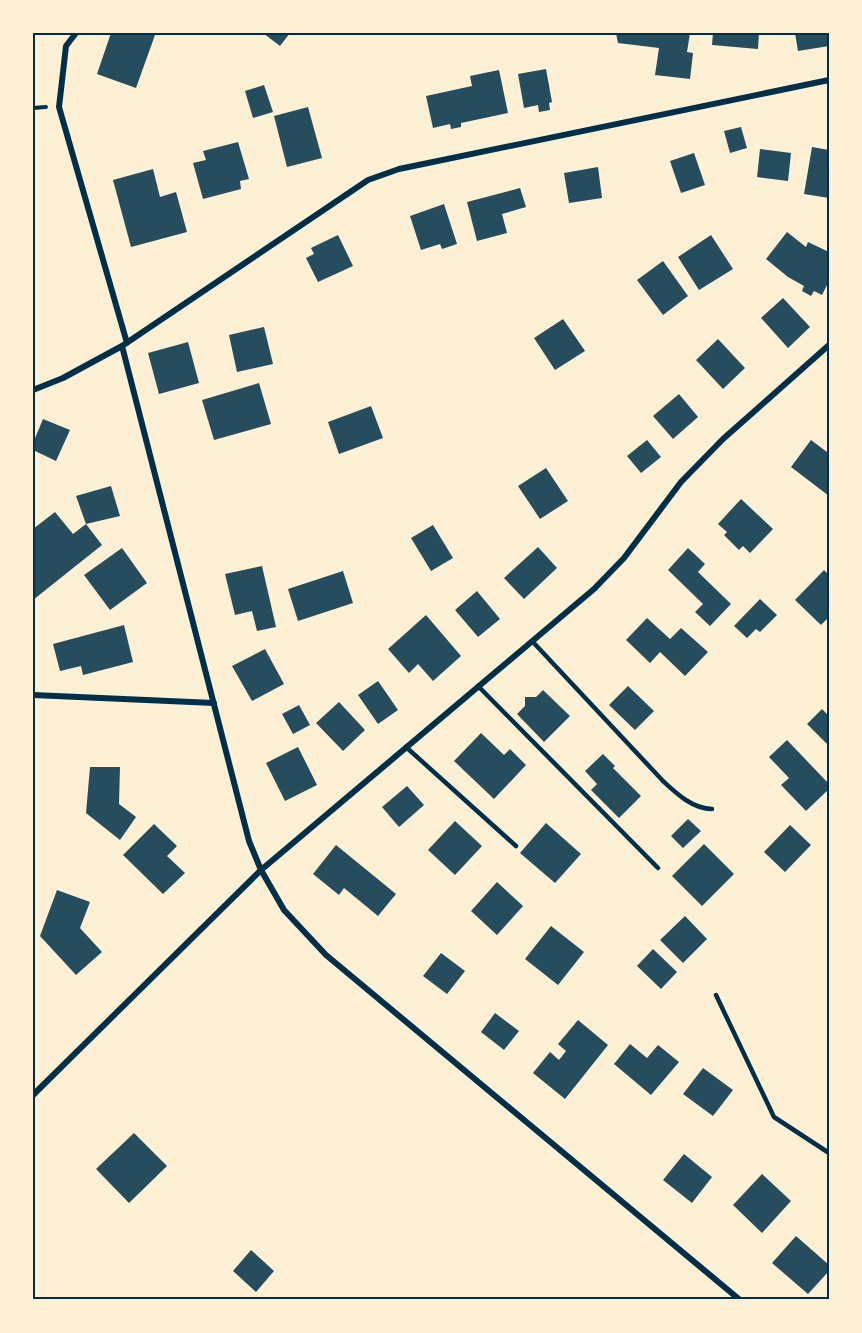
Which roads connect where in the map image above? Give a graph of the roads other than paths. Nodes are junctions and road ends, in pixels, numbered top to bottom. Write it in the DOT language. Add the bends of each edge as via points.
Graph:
graph roads {
  1 [pos="76,33"];
  2 [pos="829,81"];
  3 [pos="125,345"];
  4 [pos="829,345"];
  5 [pos="33,390"];
  6 [pos="532,641"];
  7 [pos="478,686"];
  8 [pos="33,695"];
  9 [pos="214,703"];
  10 [pos="406,747"];
  11 [pos="712,809"];
  12 [pos="516,846"];
  13 [pos="658,867"];
  14 [pos="261,870"];
  15 [pos="716,995"];
  16 [pos="33,1095"];
  17 [pos="829,1153"];
  18 [pos="740,1300"];
  1 -- 3 [label="street" via="66,46 59,107"];
  2 -- 3 [label="street" via="399,169 368,180"];
  3 -- 5 [label="street"];
  3 -- 9 [label="street"];
  4 -- 6 [label="street" via="723,439 681,482 624,558"];
  6 -- 7 [label="street"];
  6 -- 11 [label="lane" via="663,781 701,809"];
  7 -- 10 [label="street"];
  7 -- 13 [label="lane"];
  8 -- 9 [label="street"];
  9 -- 14 [label="street" via="249,841"];
  10 -- 12 [label="lane"];
  10 -- 14 [label="street"];
  14 -- 16 [label="street"];
  14 -- 18 [label="street" via="284,910 326,955"];
  15 -- 17 [label="lane" via="774,1117"];
}
